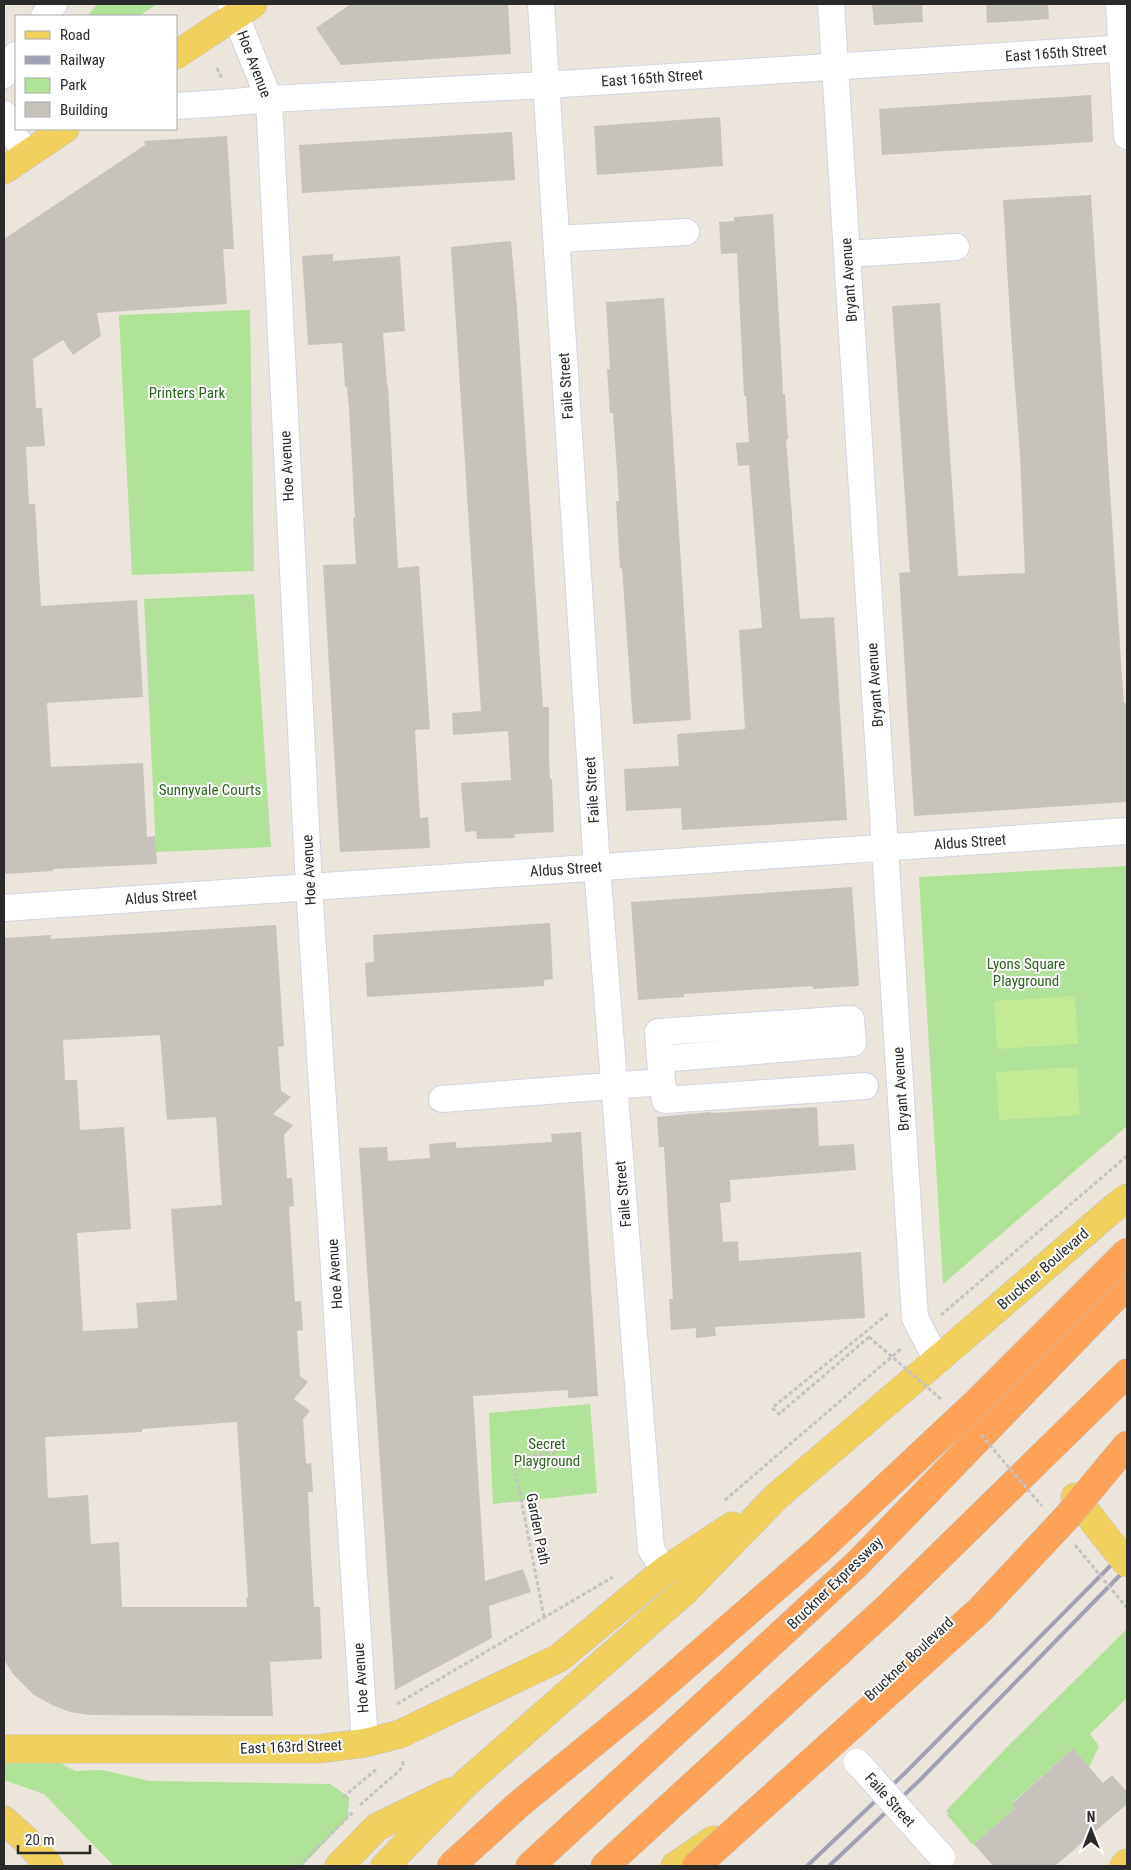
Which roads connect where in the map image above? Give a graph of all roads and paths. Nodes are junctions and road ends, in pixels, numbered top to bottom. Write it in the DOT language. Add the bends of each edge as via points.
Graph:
graph roads {
  1 [pos="54,4"];
  2 [pos="540,4"];
  3 [pos="831,4"];
  4 [pos="1119,4"];
  5 [pos="240,8"];
  6 [pos="45,15"];
  7 [pos="1124,48"];
  8 [pos="178,54"];
  9 [pos="15,56"];
  10 [pos="835,67"];
  11 [pos="217,68"];
  12 [pos="225,74"];
  13 [pos="4,76"];
  14 [pos="546,85"];
  15 [pos="268,98"];
  16 [pos="178,106"];
  17 [pos="4,114"];
  18 [pos="63,130"];
  19 [pos="1127,136"];
  20 [pos="26,154"];
  21 [pos="4,170"];
  22 [pos="686,232"];
  23 [pos="556,239"];
  24 [pos="956,247"];
  25 [pos="847,254"];
  26 [pos="1127,831"];
  27 [pos="886,848"];
  28 [pos="597,867"];
  29 [pos="309,887"];
  30 [pos="4,908"];
  31 [pos="661,1071"];
  32 [pos="614,1085"];
  33 [pos="865,1086"];
  34 [pos="442,1099"];
  35 [pos="1127,1156"];
  36 [pos="1123,1199"];
  37 [pos="1127,1252"];
  38 [pos="1127,1285"];
  39 [pos="890,1312"];
  40 [pos="945,1312"];
  41 [pos="898,1352"];
  42 [pos="937,1360"];
  43 [pos="1127,1373"];
  44 [pos="944,1402"];
  45 [pos="981,1435"];
  46 [pos="1127,1435"];
  47 [pos="1127,1445"];
  48 [pos="556,1452"];
  49 [pos="777,1496"];
  50 [pos="1075,1497"];
  51 [pos="720,1504"];
  52 [pos="1045,1510"];
  53 [pos="1070,1540"];
  54 [pos="1127,1563"];
  55 [pos="664,1572"];
  56 [pos="618,1574"];
  57 [pos="1127,1608"];
  58 [pos="544,1617"];
  59 [pos="559,1658"];
  60 [pos="396,1705"];
  61 [pos="832,1733"];
  62 [pos="366,1743"];
  63 [pos="4,1750"];
  64 [pos="402,1756"];
  65 [pos="383,1763"];
  66 [pos="466,1784"];
  67 [pos="343,1797"];
  68 [pos="4,1820"];
  69 [pos="945,1862"];
  70 [pos="1127,1863"];
  71 [pos="49,1866"];
  72 [pos="299,1866"];
  73 [pos="339,1866"];
  74 [pos="385,1866"];
  75 [pos="452,1866"];
  76 [pos="530,1866"];
  77 [pos="605,1866"];
  78 [pos="676,1866"];
  79 [pos="696,1866"];
  80 [pos="1124,1866"];
  1 -- 6 [label="street"];
  2 -- 14 [label="street, Faile Street"];
  3 -- 10 [label="street, Bryant Avenue"];
  4 -- 7 [label="street"];
  5 -- 8 [label="main road"];
  5 -- 15 [label="street, Hoe Avenue"];
  7 -- 10 [label="street, East 165th Street"];
  7 -- 19 [label="street"];
  9 -- 13 [label="street"];
  10 -- 14 [label="street, East 165th Street"];
  10 -- 25 [label="street, Bryant Avenue"];
  11 -- 12 [label="path" via="221,77"];
  14 -- 15 [label="street, East 165th Street"];
  14 -- 23 [label="street, Faile Street"];
  15 -- 16 [label="street, East 165th Street"];
  15 -- 29 [label="street, Hoe Avenue"];
  17 -- 20 [label="street"];
  18 -- 20 [label="main road"];
  20 -- 21 [label="main road"];
  22 -- 23 [label="street"];
  23 -- 28 [label="street, Faile Street"];
  24 -- 25 [label="street"];
  25 -- 27 [label="street, Bryant Avenue"];
  26 -- 27 [label="street, Aldus Street"];
  27 -- 28 [label="street, Aldus Street"];
  27 -- 42 [label="street, Bryant Avenue" via="915,1318"];
  28 -- 29 [label="street, Aldus Street"];
  28 -- 32 [label="street, Faile Street"];
  29 -- 30 [label="street, Aldus Street"];
  29 -- 62 [label="street, Hoe Avenue"];
  31 -- 31 [label="street" via="658,1032 851,1019 853,1043"];
  31 -- 32 [label="street"];
  31 -- 33 [label="street" via="666,1100"];
  32 -- 34 [label="street"];
  32 -- 55 [label="street, Faile Street" via="651,1549"];
  35 -- 40 [label="path"];
  36 -- 42 [label="main road, Bruckner Boulevard"];
  37 -- 75 [label="highway, bridge" via="978,1401 820,1549 645,1701 518,1805"];
  38 -- 76 [label="highway, Bruckner Expressway" via="858,1564"];
  39 -- 44 [label="path, bridge" via="772,1408 779,1414 869,1337"];
  41 -- 51 [label="path"];
  42 -- 49 [label="main road, Bruckner Boulevard"];
  43 -- 77 [label="highway" via="888,1607"];
  45 -- 52 [label="path, bridge"];
  46 -- 50 [label="main road, Bruckner Boulevard"];
  47 -- 79 [label="highway, bridge" via="1067,1517 980,1610"];
  48 -- 58 [label="path, Garden Path" via="513,1458"];
  49 -- 55 [label="main road, Bruckner Boulevard"];
  49 -- 66 [label="main road, Bruckner Boulevard" via="686,1590"];
  50 -- 54 [label="main road, bridge"];
  50 -- 61 [label="main road, Bruckner Boulevard" via="1011,1563"];
  53 -- 57 [label="path, bridge"];
  55 -- 59 [label="main road, Bruckner Boulevard"];
  56 -- 58 [label="path"];
  58 -- 60 [label="path"];
  59 -- 62 [label="main road, East 163rd Street" via="412,1729"];
  61 -- 69 [label="street, Faile Street, bridge"];
  61 -- 78 [label="main road, Bruckner Boulevard" via="740,1819"];
  62 -- 63 [label="main road, East 163rd Street" via="317,1749"];
  64 -- 72 [label="path" via="400,1770 341,1822"];
  65 -- 67 [label="path"];
  66 -- 73 [label="main road, Bruckner Boulevard" via="376,1827"];
  66 -- 74 [label="main road, Bruckner Boulevard"];
  68 -- 71 [label="main road"];
  70 -- 80 [label="main road"];
}
